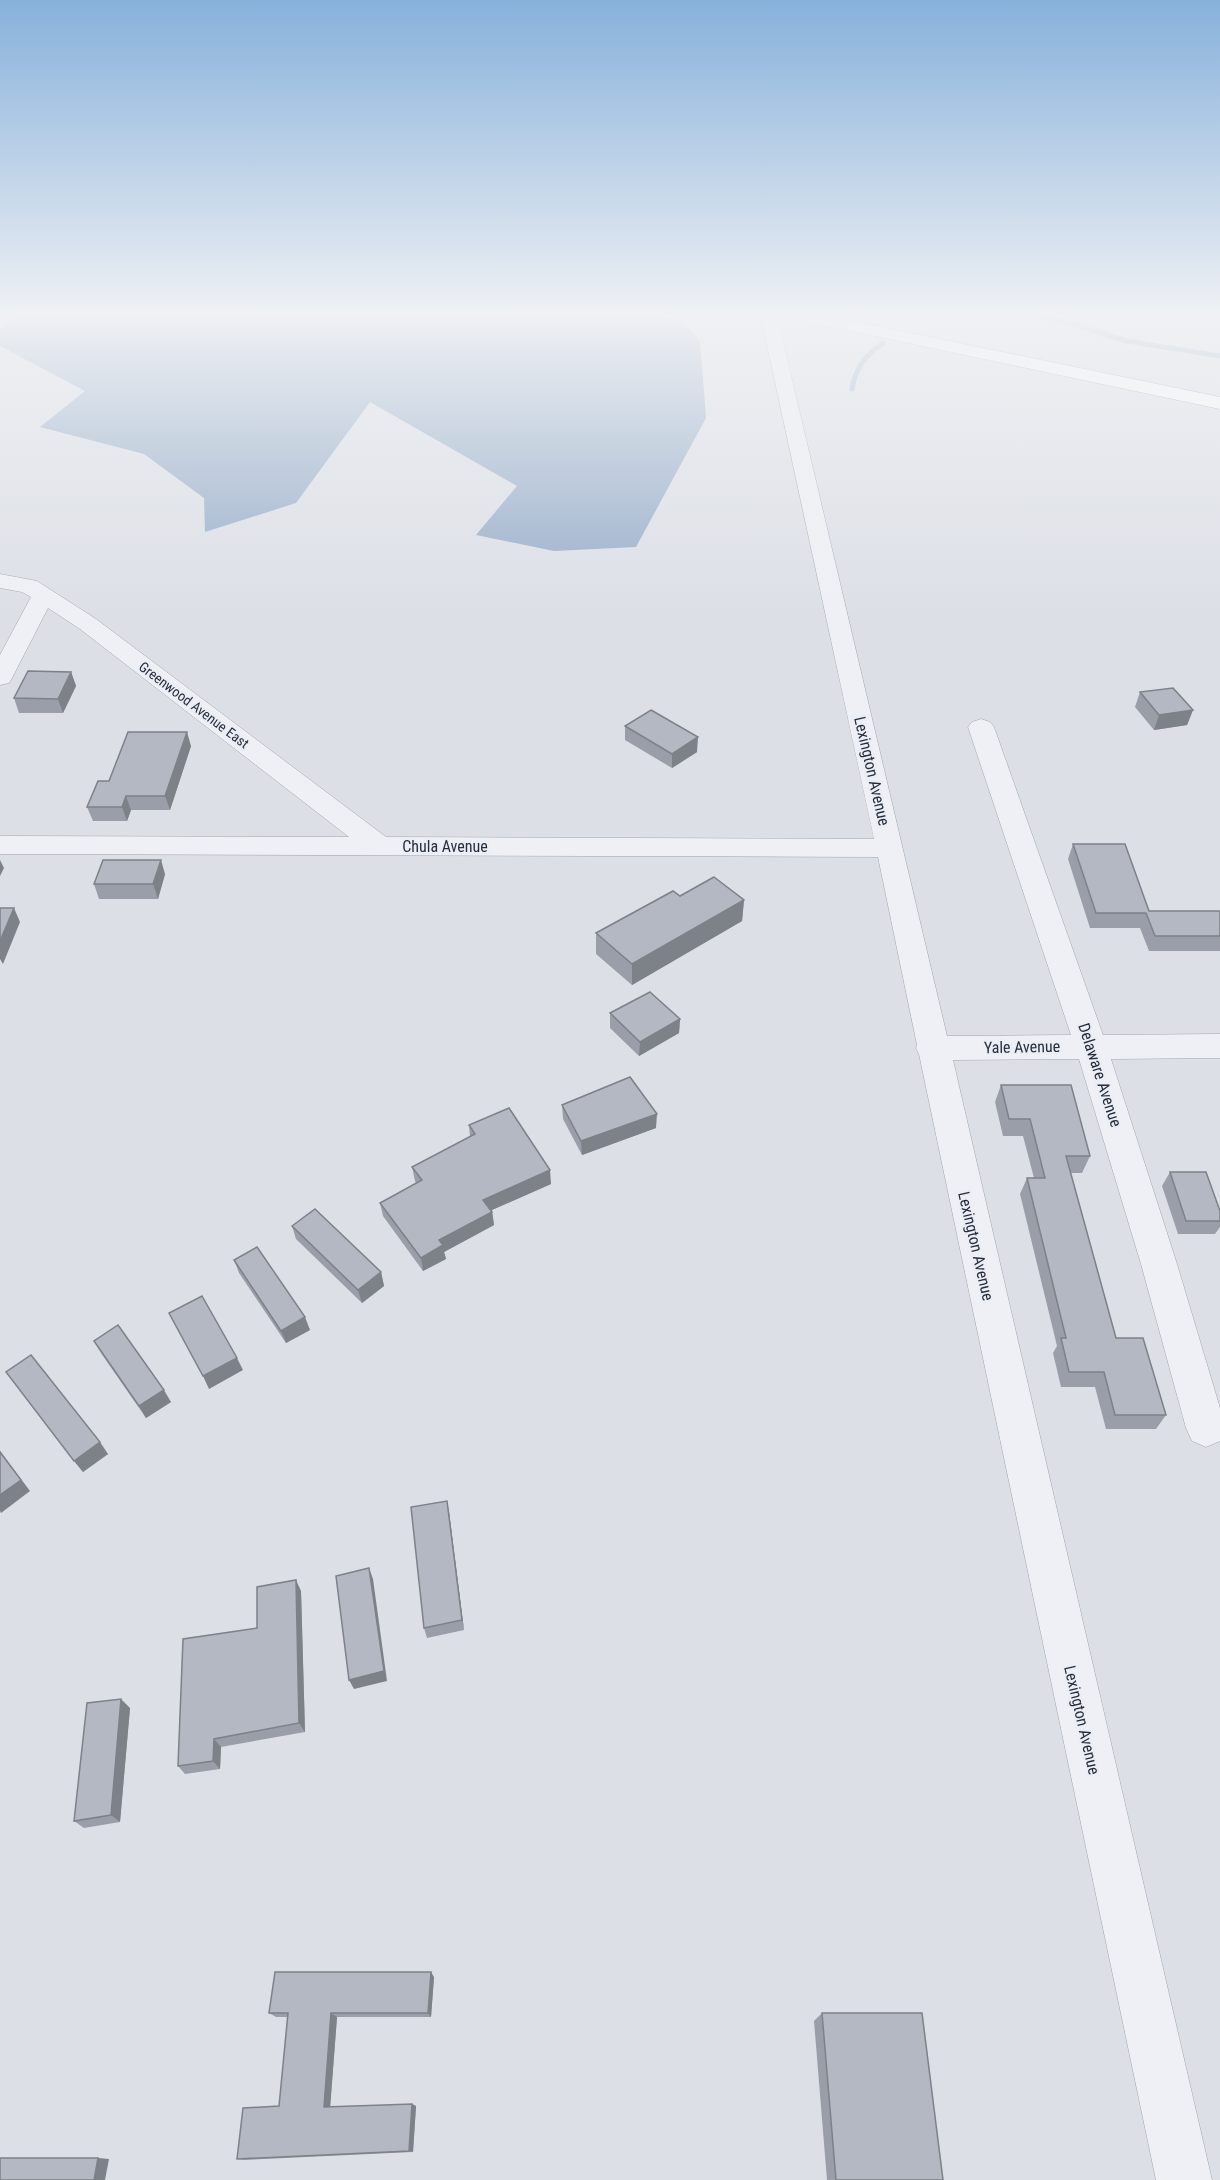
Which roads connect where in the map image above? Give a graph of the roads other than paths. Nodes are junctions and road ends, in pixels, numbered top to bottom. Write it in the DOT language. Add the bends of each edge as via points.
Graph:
graph roads {
  1 [pos="796,414"];
  2 [pos="0,581"];
  3 [pos="44,594"];
  4 [pos="0,678"];
  5 [pos="981,726"];
  6 [pos="0,844"];
  7 [pos="379,846"];
  8 [pos="890,848"];
  9 [pos="1091,1046"];
  10 [pos="1220,1046"];
  11 [pos="932,1048"];
  12 [pos="1206,1428"];
  13 [pos="1184,2180"];
  1 -- 8 [label="street, Lexington Avenue"];
  2 -- 3 [label="street, Greenwood Avenue East" via="29,586"];
  3 -- 4 [label="street"];
  3 -- 7 [label="street, Greenwood Avenue East"];
  5 -- 9 [label="street, Delaware Avenue"];
  6 -- 7 [label="street, Chula Avenue"];
  7 -- 8 [label="street, Chula Avenue"];
  8 -- 11 [label="street, Lexington Avenue"];
  9 -- 10 [label="street, Yale Avenue"];
  9 -- 11 [label="street, Yale Avenue"];
  9 -- 12 [label="street, Delaware Avenue"];
  11 -- 13 [label="street, Lexington Avenue"];
}
